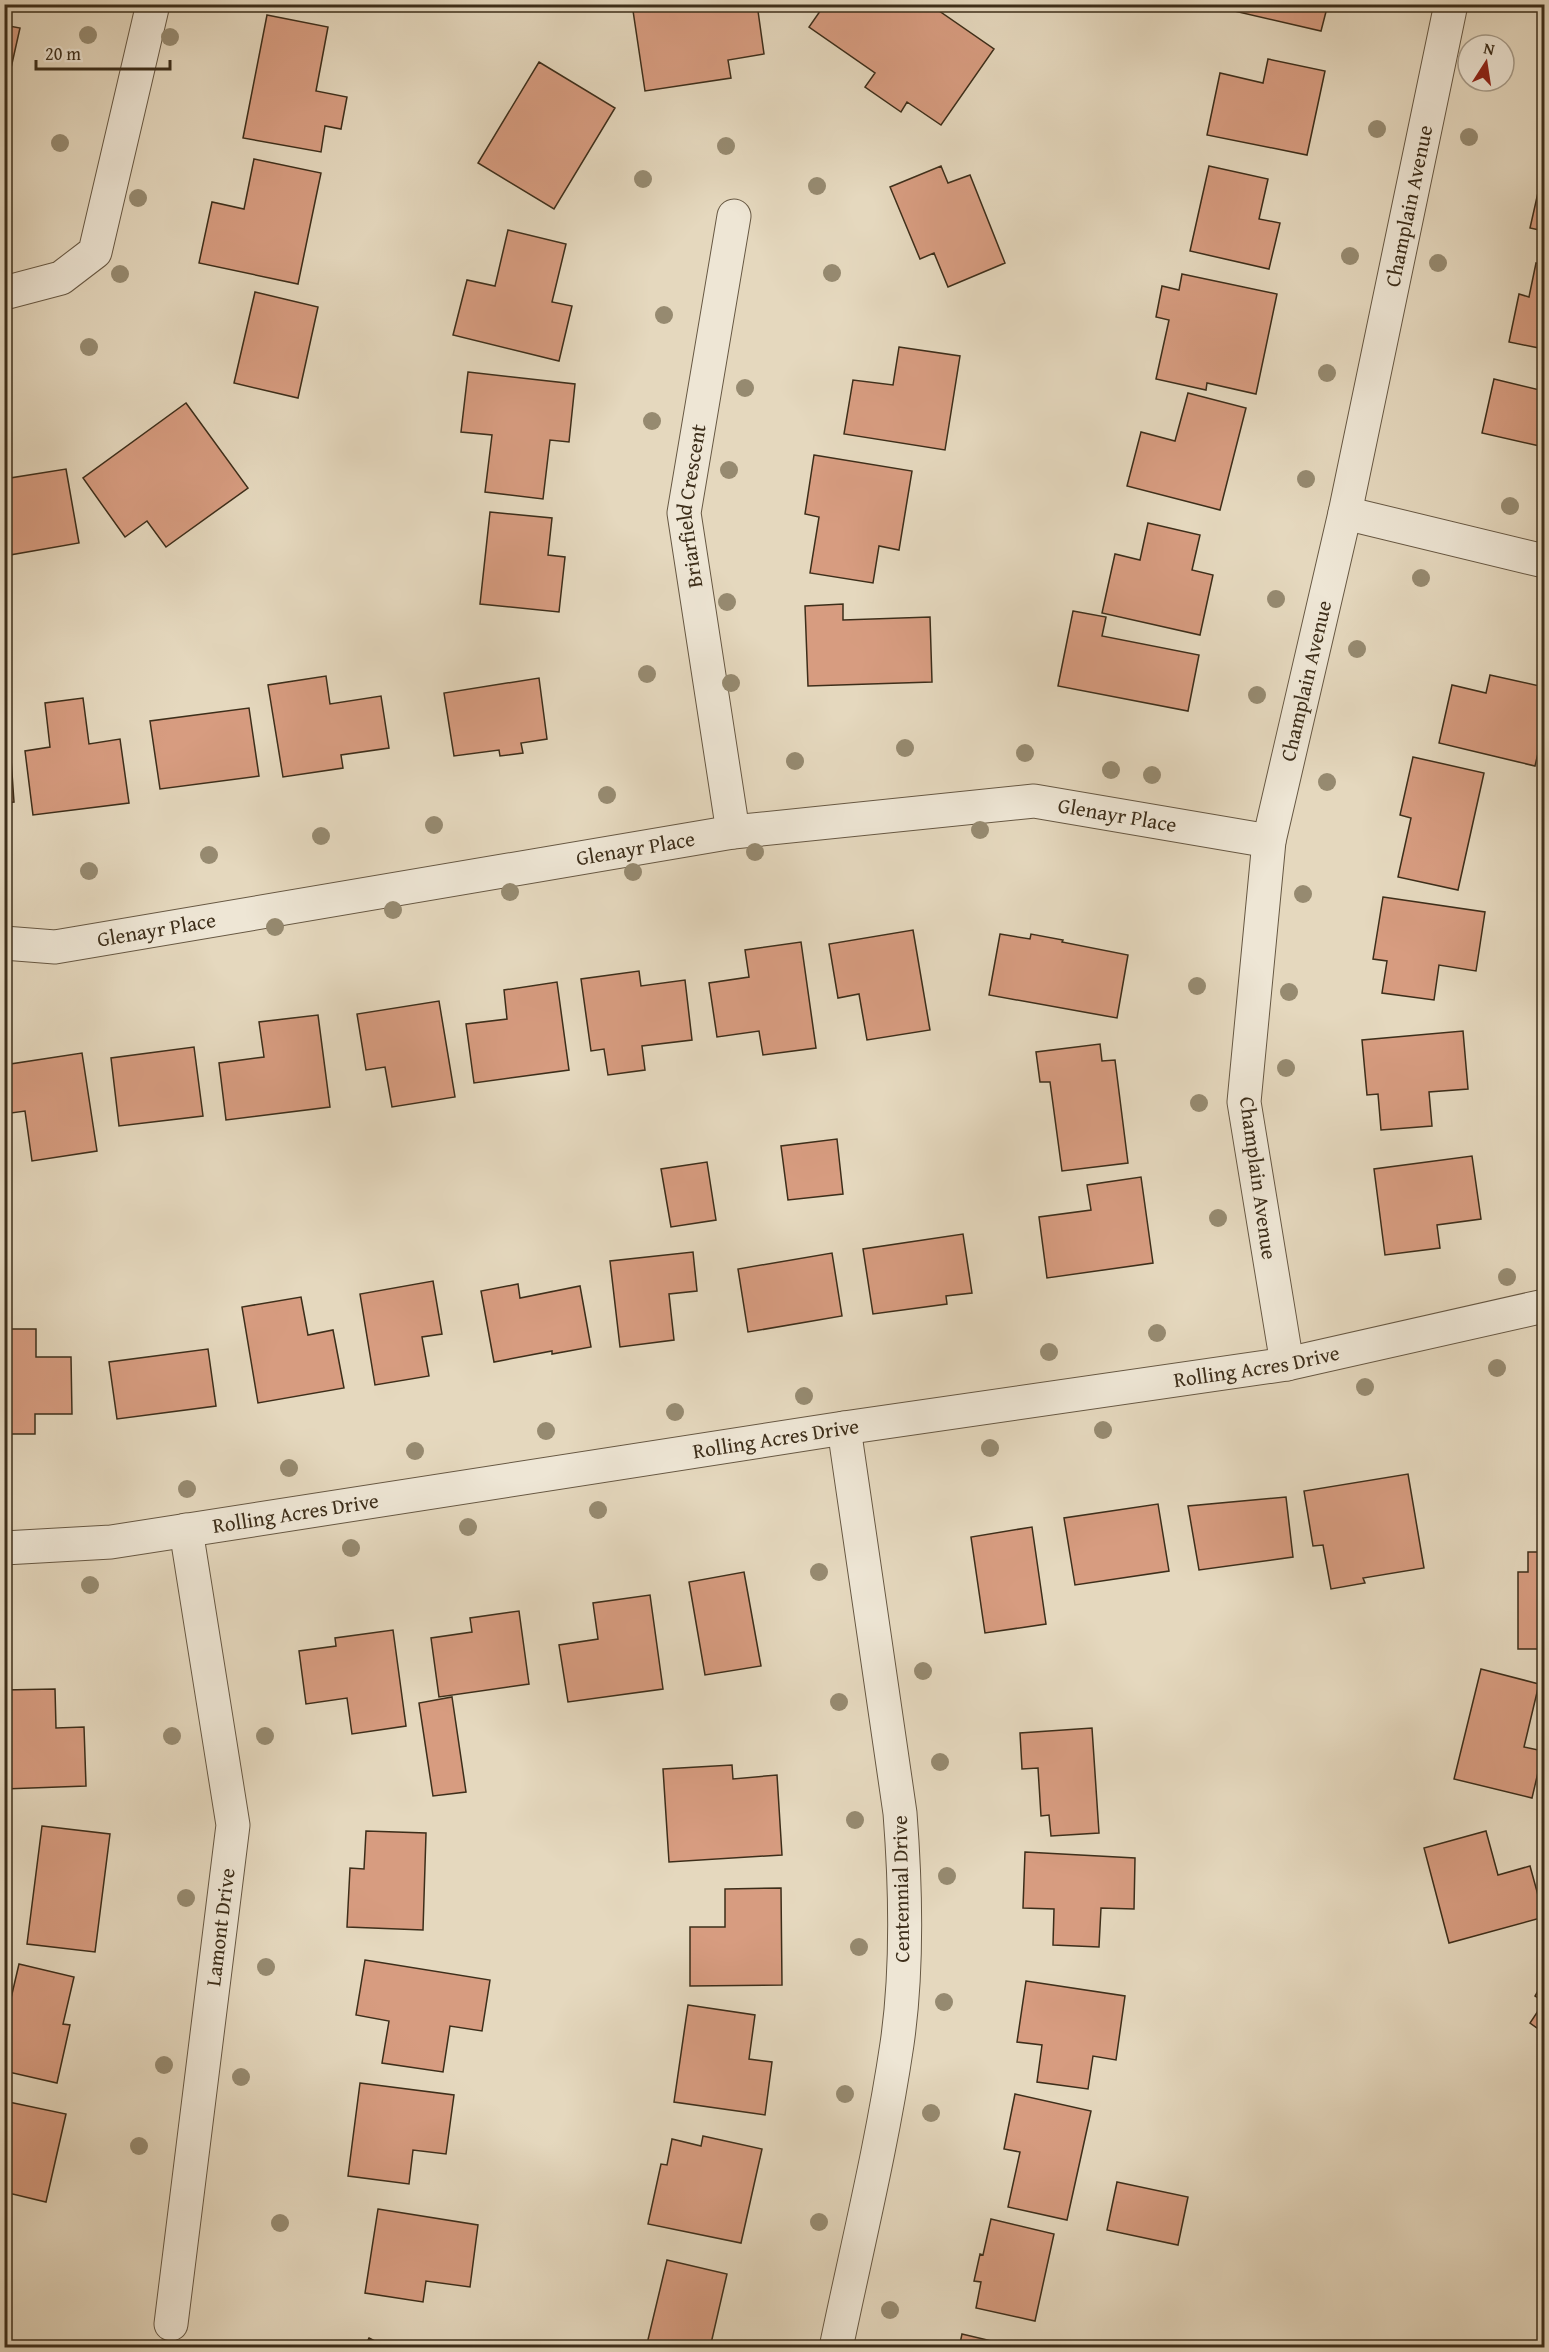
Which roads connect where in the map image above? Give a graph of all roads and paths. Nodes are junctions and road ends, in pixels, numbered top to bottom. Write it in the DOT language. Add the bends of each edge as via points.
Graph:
graph roads {
  1 [pos="153,4"];
  2 [pos="1451,4"];
  3 [pos="734,216"];
  4 [pos="4,293"];
  5 [pos="1345,513"];
  6 [pos="1545,561"];
  7 [pos="733,832"];
  8 [pos="1269,841"];
  9 [pos="4,943"];
  10 [pos="1545,1306"];
  11 [pos="1287,1364"];
  12 [pos="844,1428"];
  13 [pos="186,1530"];
  14 [pos="4,1548"];
  15 [pos="171,2324"];
  16 [pos="836,2348"];
  1 -- 4 [label="street" via="95,252 61,278"];
  2 -- 5 [label="street, Champlain Avenue"];
  3 -- 7 [label="street, Briarfield Crescent" via="684,513"];
  5 -- 6 [label="street"];
  5 -- 8 [label="street, Champlain Avenue"];
  7 -- 8 [label="street, Glenayr Place" via="1034,801"];
  7 -- 9 [label="street, Glenayr Place" via="55,947"];
  8 -- 11 [label="street, Champlain Avenue" via="1244,1102"];
  10 -- 11 [label="street, Rolling Acres Drive"];
  11 -- 12 [label="street, Rolling Acres Drive"];
  12 -- 13 [label="street, Rolling Acres Drive"];
  12 -- 16 [label="street, Centennial Drive" via="900,1813 905,1931 897,2043"];
  13 -- 14 [label="street, Rolling Acres Drive" via="111,1542"];
  13 -- 15 [label="street, Lamont Drive" via="233,1825"];
}
